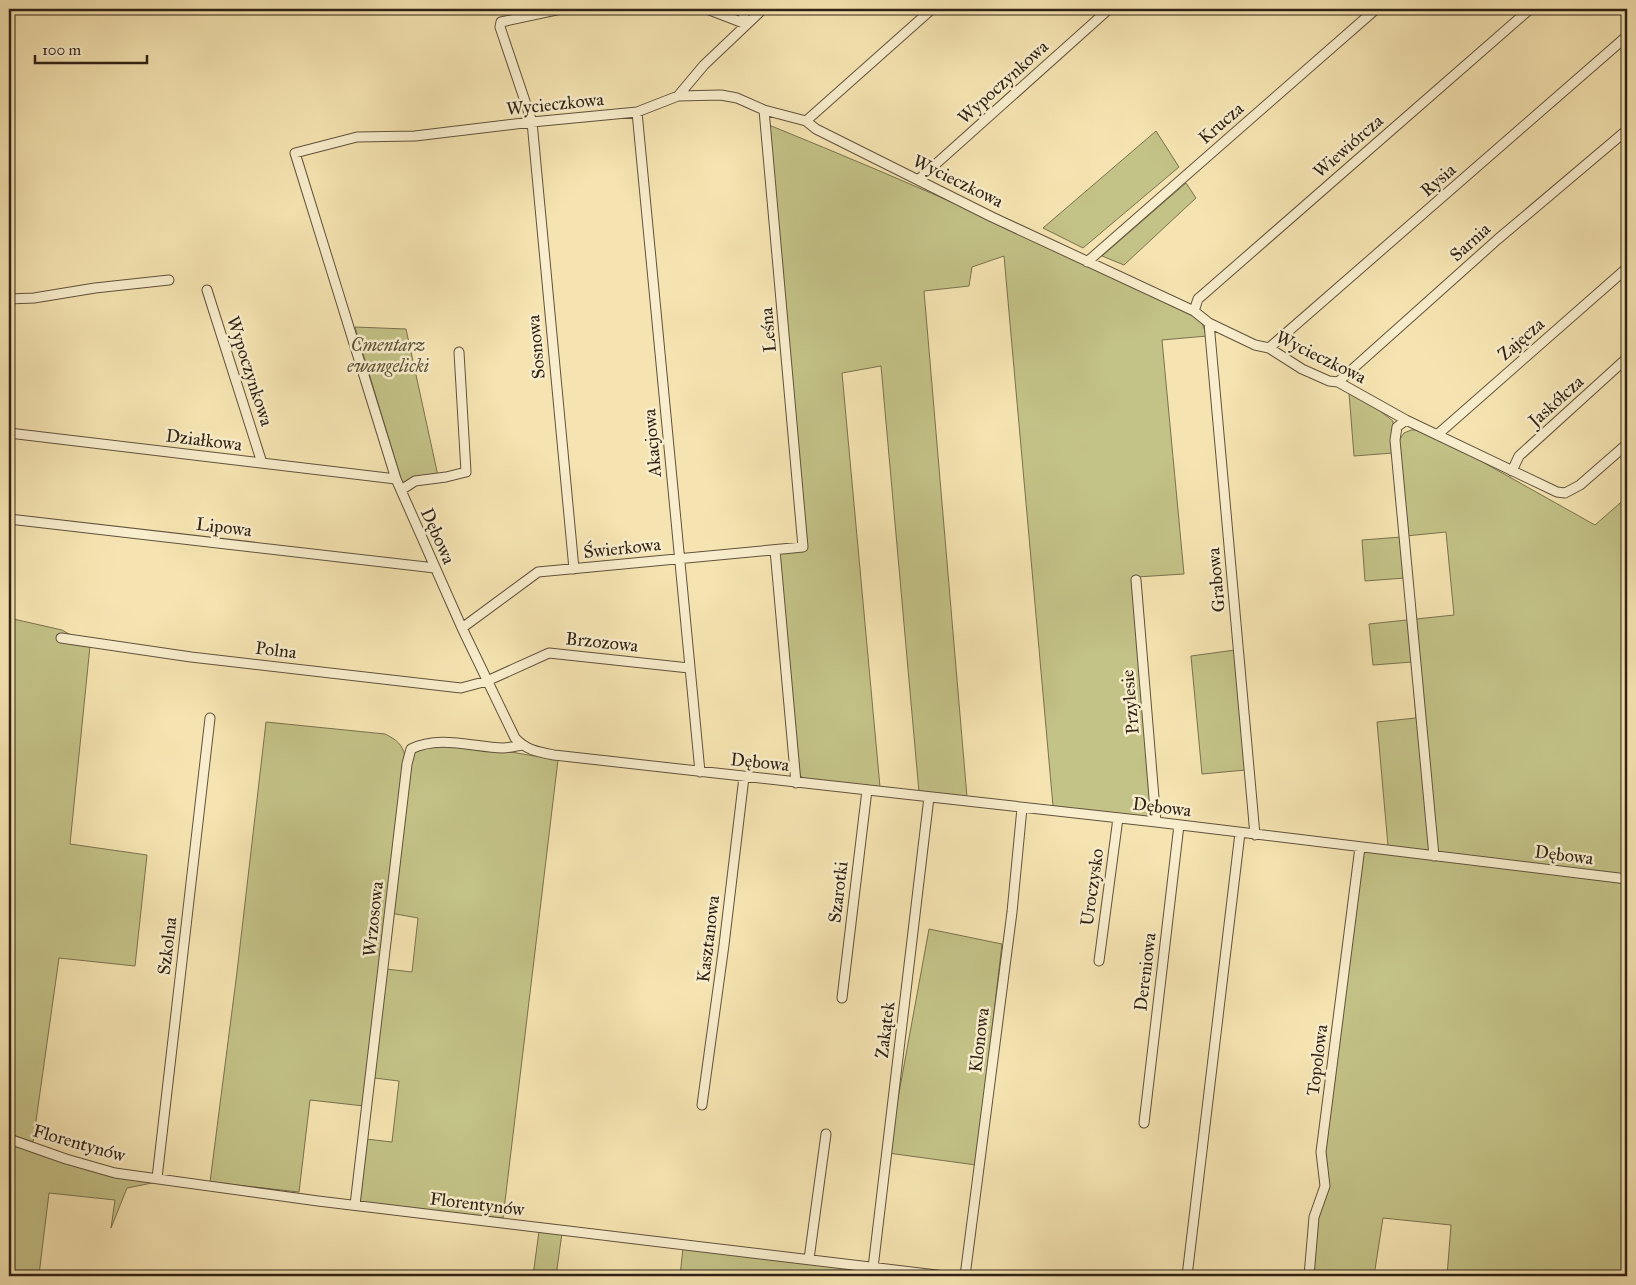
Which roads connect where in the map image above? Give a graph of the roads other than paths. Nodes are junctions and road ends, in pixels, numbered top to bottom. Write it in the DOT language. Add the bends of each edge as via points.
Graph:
graph roads {
  1 [pos="561,9"];
  2 [pos="707,9"];
  3 [pos="742,9"];
  4 [pos="763,9"];
  5 [pos="932,9"];
  6 [pos="1109,9"];
  7 [pos="1376,9"];
  8 [pos="1530,9"];
  9 [pos="746,24"];
  10 [pos="1627,36"];
  11 [pos="678,96"];
  12 [pos="764,110"];
  13 [pos="637,112"];
  14 [pos="806,121"];
  15 [pos="532,122"];
  16 [pos="1627,130"];
  17 [pos="295,153"];
  18 [pos="918,180"];
  19 [pos="1087,262"];
  20 [pos="1627,268"];
  21 [pos="169,280"];
  22 [pos="207,290"];
  23 [pos="9,299"];
  24 [pos="1194,312"];
  25 [pos="1210,323"];
  26 [pos="1269,348"];
  27 [pos="459,352"];
  28 [pos="1627,358"];
  29 [pos="1338,382"];
  30 [pos="1406,420"];
  31 [pos="9,433"];
  32 [pos="1437,435"];
  33 [pos="1627,444"];
  34 [pos="262,463"];
  35 [pos="1512,471"];
  36 [pos="396,479"];
  37 [pos="401,490"];
  38 [pos="9,519"];
  39 [pos="804,547"];
  40 [pos="775,550"];
  41 [pos="679,558"];
  42 [pos="435,568"];
  43 [pos="574,569"];
  44 [pos="1136,580"];
  45 [pos="462,628"];
  46 [pos="61,638"];
  47 [pos="689,668"];
  48 [pos="486,681"];
  49 [pos="210,718"];
  50 [pos="522,745"];
  51 [pos="700,772"];
  52 [pos="744,777"];
  53 [pos="796,783"];
  54 [pos="866,790"];
  55 [pos="929,797"];
  56 [pos="1022,808"];
  57 [pos="1118,818"];
  58 [pos="1156,822"];
  59 [pos="1179,825"];
  60 [pos="1240,833"];
  61 [pos="1256,835"];
  62 [pos="1360,847"];
  63 [pos="1434,856"];
  64 [pos="1627,879"];
  65 [pos="1099,961"];
  66 [pos="842,998"];
  67 [pos="702,1105"];
  68 [pos="1144,1123"];
  69 [pos="826,1134"];
  70 [pos="9,1139"];
  71 [pos="157,1178"];
  72 [pos="355,1205"];
  73 [pos="809,1259"];
  74 [pos="873,1268"];
  75 [pos="945,1276"];
  76 [pos="965,1276"];
  77 [pos="1187,1276"];
  78 [pos="1309,1276"];
  1 -- 15 [label="street, Sosnowa" via="501,22"];
  2 -- 9 [label="street"];
  3 -- 9 [label="street"];
  4 -- 9 [label="street"];
  5 -- 14 [label="street"];
  6 -- 18 [label="street, Wypoczynkowa"];
  7 -- 19 [label="street, Krucza"];
  8 -- 24 [label="street, Wiewiórcza" via="1198,298"];
  9 -- 11 [label="street"];
  10 -- 26 [label="street, Rysia"];
  11 -- 12 [label="street, Wycieczkowa" via="720,95 737,98"];
  11 -- 13 [label="street, Wycieczkowa"];
  12 -- 14 [label="street, Wycieczkowa"];
  12 -- 39 [label="street, Leśna"];
  13 -- 15 [label="street, Wycieczkowa"];
  13 -- 41 [label="street, Akacjowa"];
  14 -- 18 [label="street, Wycieczkowa"];
  15 -- 17 [label="street, Wycieczkowa" via="415,136 357,137"];
  15 -- 43 [label="street, Sosnowa"];
  16 -- 29 [label="street, Sarnia" via="1498,239"];
  17 -- 36 [label="street, Dębowa"];
  18 -- 19 [label="street, Wycieczkowa"];
  19 -- 24 [label="street, Wycieczkowa"];
  20 -- 32 [label="street, Zajęcza"];
  21 -- 23 [label="street"];
  22 -- 34 [label="street, Wypoczynkowa"];
  24 -- 25 [label="street, Wycieczkowa"];
  25 -- 26 [label="street, Wycieczkowa" via="1255,345"];
  25 -- 61 [label="street, Grabowa"];
  26 -- 29 [label="street, Wycieczkowa" via="1302,369"];
  27 -- 37 [label="street" via="466,472 415,481"];
  28 -- 35 [label="street, Jaskółcza" via="1519,456"];
  29 -- 30 [label="street, Wycieczkowa"];
  30 -- 32 [label="street, Wycieczkowa"];
  30 -- 63 [label="street" via="1397,427 1395,440"];
  31 -- 34 [label="street, Działkowa"];
  32 -- 35 [label="street, Wycieczkowa"];
  33 -- 35 [label="street, Wycieczkowa" via="1580,485 1565,493"];
  34 -- 36 [label="street, Działkowa"];
  36 -- 37 [label="street, Dębowa"];
  37 -- 42 [label="street, Dębowa"];
  38 -- 42 [label="street, Lipowa"];
  39 -- 40 [label="street, Świerkowa"];
  40 -- 41 [label="street, Świerkowa"];
  40 -- 53 [label="street"];
  41 -- 43 [label="street, Świerkowa"];
  41 -- 47 [label="street, Akacjowa"];
  42 -- 45 [label="street, Dębowa"];
  43 -- 45 [label="street, Świerkowa" via="538,572"];
  44 -- 58 [label="street, Przylesie"];
  45 -- 48 [label="street, Dębowa"];
  46 -- 48 [label="street, Polna" via="461,688"];
  47 -- 48 [label="street, Brzozowa" via="549,653"];
  47 -- 51 [label="street, Akacjowa"];
  48 -- 50 [label="street, Dębowa" via="515,738"];
  49 -- 71 [label="street, Szkolna"];
  50 -- 51 [label="street, Dębowa" via="554,755"];
  50 -- 72 [label="street, Wrzosowa" via="505,748 423,743 411,749"];
  51 -- 52 [label="street, Dębowa"];
  52 -- 53 [label="street, Dębowa"];
  52 -- 67 [label="street, Kasztanowa"];
  53 -- 54 [label="street, Dębowa"];
  54 -- 55 [label="street, Dębowa"];
  54 -- 66 [label="street, Szarotki"];
  55 -- 56 [label="street, Dębowa"];
  55 -- 74 [label="street, Zakątek"];
  56 -- 57 [label="street, Dębowa"];
  56 -- 76 [label="street, Klonowa" via="1012,912"];
  57 -- 58 [label="street, Dębowa"];
  57 -- 65 [label="street, Uroczysko"];
  58 -- 59 [label="street, Dębowa"];
  59 -- 60 [label="street, Dębowa"];
  59 -- 68 [label="street, Dereniowa"];
  60 -- 61 [label="street, Dębowa"];
  60 -- 77 [label="street"];
  61 -- 62 [label="street, Dębowa"];
  62 -- 63 [label="street, Dębowa"];
  62 -- 78 [label="street, Topolowa" via="1321,1152 1325,1186 1314,1217"];
  63 -- 64 [label="street, Dębowa"];
  69 -- 73 [label="street"];
  70 -- 71 [label="street, Florentynów" via="66,1160 115,1173"];
  71 -- 72 [label="street, Florentynów"];
  72 -- 73 [label="street, Florentynów"];
  73 -- 74 [label="street, Florentynów"];
  74 -- 75 [label="street, Florentynów"];
}
